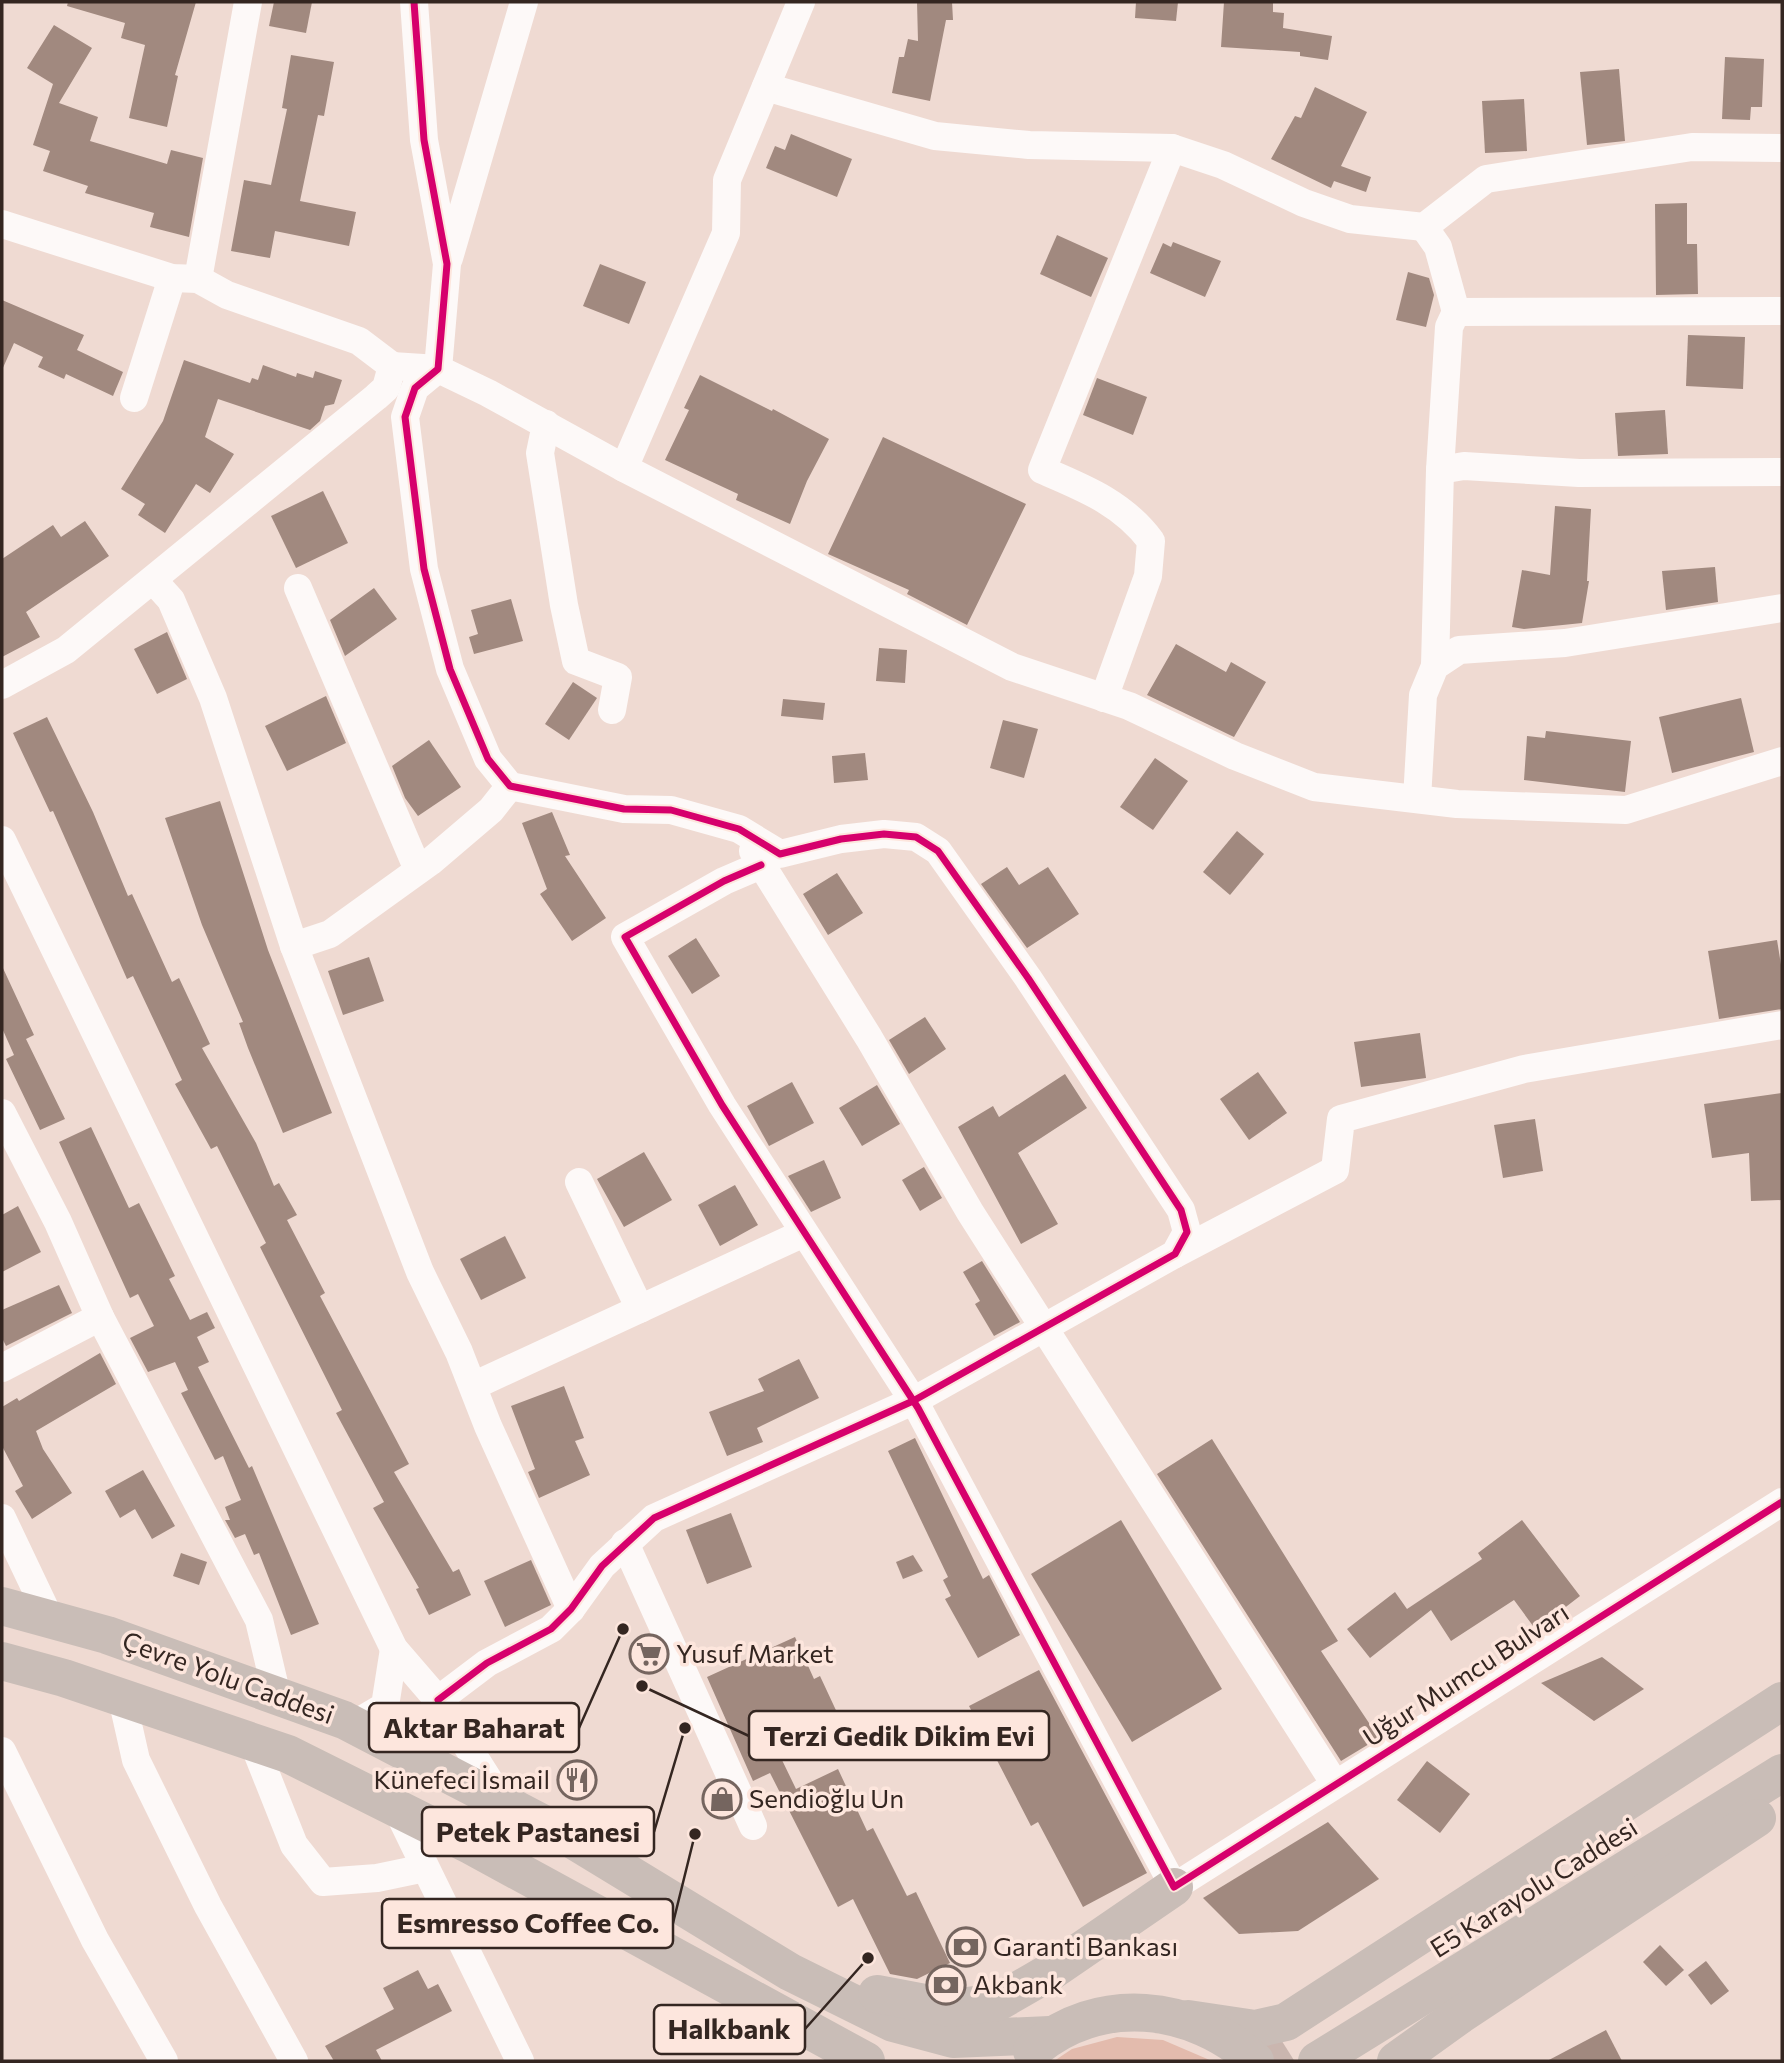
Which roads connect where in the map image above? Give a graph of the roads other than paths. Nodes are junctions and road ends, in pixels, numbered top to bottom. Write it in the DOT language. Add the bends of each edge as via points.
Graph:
graph roads {
  1 [pos="248,2"];
  2 [pos="414,2"];
  3 [pos="524,2"];
  4 [pos="801,2"];
  5 [pos="765,87"];
  6 [pos="1172,148"];
  7 [pos="1782,148"];
  8 [pos="2,224"];
  9 [pos="1424,227"];
  10 [pos="447,264"];
  11 [pos="185,278"];
  12 [pos="1456,312"];
  13 [pos="1782,312"];
  14 [pos="392,366"];
  15 [pos="438,369"];
  16 [pos="134,398"];
  17 [pos="546,424"];
  18 [pos="624,468"];
  19 [pos="1440,470"];
  20 [pos="1782,472"];
  21 [pos="153,580"];
  22 [pos="298,588"];
  23 [pos="1782,608"];
  24 [pos="1435,666"];
  25 [pos="2,685"];
  26 [pos="1104,698"];
  27 [pos="612,710"];
  28 [pos="1782,761"];
  29 [pos="510,786"];
  30 [pos="1417,799"];
  31 [pos="739,829"];
  32 [pos="2,840"];
  33 [pos="761,865"];
  34 [pos="418,870"];
  35 [pos="294,946"];
  36 [pos="1782,1025"];
  37 [pos="2,1113"];
  38 [pos="579,1182"];
  39 [pos="804,1233"];
  40 [pos="1175,1254"];
  41 [pos="640,1309"];
  42 [pos="100,1317"];
  43 [pos="1044,1329"];
  44 [pos="2,1368"];
  45 [pos="473,1386"];
  46 [pos="913,1401"];
  47 [pos="1782,1502"];
  48 [pos="2,1518"];
  49 [pos="625,1543"];
  50 [pos="2,1606"];
  51 [pos="571,1609"];
  52 [pos="50,1619"];
  53 [pos="394,1649"];
  54 [pos="2,1661"];
  55 [pos="277,1696"];
  56 [pos="122,1698"];
  57 [pos="438,1700"];
  58 [pos="1782,1701"];
  59 [pos="353,1725"];
  60 [pos="1782,1730"];
  61 [pos="253,1742"];
  62 [pos="2,1751"];
  63 [pos="1782,1773"];
  64 [pos="1335,1784"];
  65 [pos="502,1801"];
  66 [pos="1782,1801"];
  67 [pos="397,1808"];
  68 [pos="754,1826"];
  69 [pos="425,1868"];
  70 [pos="1174,1887"];
  71 [pos="790,1972"];
  72 [pos="1460,2015"];
  73 [pos="1188,2019"];
  74 [pos="1050,2035"];
  75 [pos="1286,2056"];
  76 [pos="164,2061"];
  77 [pos="294,2061"];
  78 [pos="520,2061"];
  79 [pos="863,2061"];
  80 [pos="1020,2061"];
  81 [pos="1396,2061"];
  82 [pos="1414,2061"];
  1 -- 11 [label="street"];
  2 -- 10 [label="street" via="425,140"];
  3 -- 10 [label="street"];
  4 -- 5 [label="street"];
  5 -- 6 [label="street" via="935,136 1029,145"];
  5 -- 18 [label="street" via="727,180 726,233"];
  6 -- 9 [label="street" via="1350,219"];
  6 -- 26 [label="street" via="1042,470 1135,519 1151,541 1148,576"];
  7 -- 9 [label="street" via="1692,147 1486,179"];
  8 -- 11 [label="street"];
  9 -- 12 [label="street" via="1438,247"];
  10 -- 15 [label="street"];
  11 -- 14 [label="street" via="359,341"];
  11 -- 16 [label="street"];
  12 -- 13 [label="street"];
  12 -- 19 [label="street" via="1449,327"];
  14 -- 15 [label="street"];
  14 -- 21 [label="street" via="386,388 376,397"];
  15 -- 17 [label="street"];
  15 -- 29 [label="street" via="415,388 405,416 424,569 450,669 488,759"];
  17 -- 18 [label="street"];
  17 -- 27 [label="street" via="540,453 576,661 618,677"];
  18 -- 26 [label="street" via="1012,667"];
  19 -- 20 [label="street" via="1464,466 1579,473"];
  19 -- 24 [label="street"];
  21 -- 25 [label="street" via="66,650"];
  21 -- 35 [label="street" via="171,600 213,698"];
  22 -- 34 [label="street"];
  23 -- 24 [label="street" via="1565,643 1459,650"];
  24 -- 30 [label="street" via="1423,695"];
  26 -- 30 [label="street" via="1314,787"];
  28 -- 30 [label="street" via="1626,810"];
  29 -- 31 [label="street" via="624,809 671,810"];
  29 -- 34 [label="street" via="491,810"];
  31 -- 33 [label="street"];
  31 -- 40 [label="street" via="780,854 884,834 916,836 938,850 1181,1210 1187,1232"];
  32 -- 53 [label="street"];
  33 -- 39 [label="street" via="625,937 722,1105"];
  33 -- 43 [label="street"];
  34 -- 35 [label="street" via="330,934"];
  35 -- 45 [label="street" via="420,1272"];
  36 -- 40 [label="street" via="1524,1069 1341,1119 1335,1170"];
  37 -- 42 [label="street"];
  38 -- 41 [label="street"];
  39 -- 41 [label="street"];
  39 -- 46 [label="street"];
  40 -- 43 [label="street"];
  41 -- 45 [label="street"];
  42 -- 44 [label="street"];
  42 -- 55 [label="street" via="259,1620"];
  43 -- 46 [label="street"];
  43 -- 64 [label="street"];
  45 -- 51 [label="street"];
  46 -- 49 [label="street" via="654,1518"];
  46 -- 70 [label="street"];
  47 -- 64 [label="street, Uğur Mumcu Bulvarı"];
  48 -- 52 [label="street"];
  49 -- 51 [label="street"];
  49 -- 68 [label="street"];
  50 -- 52 [label="highway, Çevre Yolu Caddesi"];
  51 -- 57 [label="street" via="551,1629 487,1663"];
  52 -- 55 [label="highway, Çevre Yolu Caddesi"];
  53 -- 57 [label="street"];
  53 -- 59 [label="street" via="385,1706"];
  54 -- 56 [label="highway, Çevre Yolu Caddesi"];
  55 -- 59 [label="highway, Çevre Yolu Caddesi"];
  56 -- 61 [label="highway, Çevre Yolu Caddesi"];
  56 -- 77 [label="street" via="136,1760 208,1906"];
  57 -- 65 [label="street"];
  58 -- 73 [label="highway" via="1286,2022 1255,2029"];
  59 -- 65 [label="highway, Çevre Yolu Caddesi"];
  60 -- 75 [label="highway, E5 Karayolu Caddesi"];
  61 -- 67 [label="highway, Çevre Yolu Caddesi" via="288,1754"];
  61 -- 69 [label="street" via="294,1845 323,1882"];
  62 -- 76 [label="street" via="95,1940"];
  63 -- 75 [label="highway, E5 Karayolu Caddesi"];
  64 -- 70 [label="street, Uğur Mumcu Bulvarı"];
  65 -- 71 [label="highway, Çevre Yolu Caddesi"];
  66 -- 72 [label="highway"];
  67 -- 69 [label="street"];
  67 -- 79 [label="highway, Çevre Yolu Caddesi"];
  69 -- 78 [label="street"];
  70 -- 71 [label="highway" via="998,2002 951,2008 909,2002"];
  71 -- 74 [label="highway, Çevre Yolu Caddesi" via="893,2023 953,2039"];
  72 -- 81 [label="highway"];
  72 -- 82 [label="highway"];
  73 -- 74 [label="highway" via="1144,2011 1099,2015"];
  73 -- 75 [label="highway" via="1238,2045"];
  74 -- 80 [label="highway"];
}
